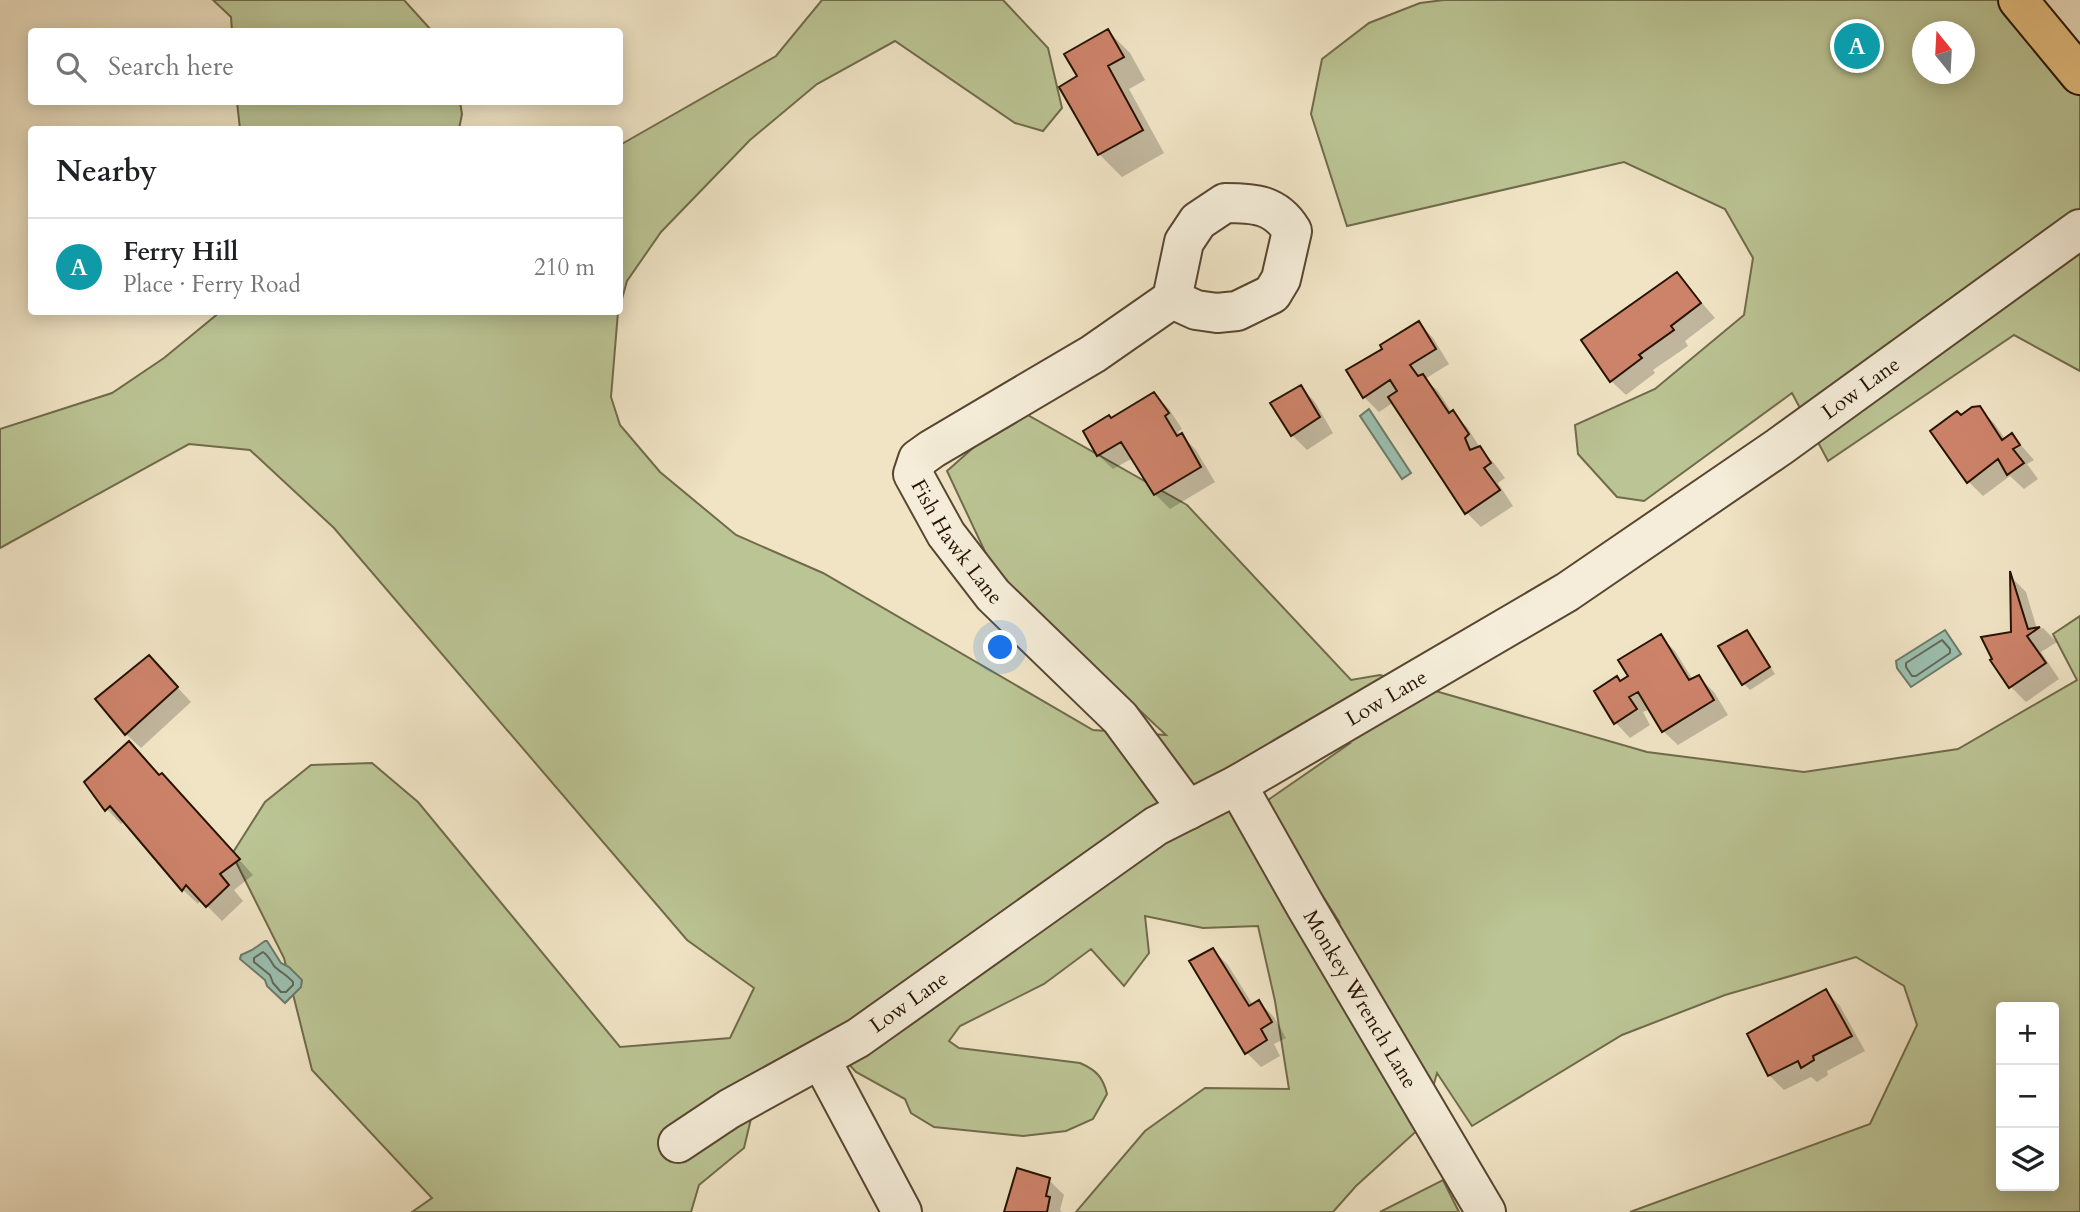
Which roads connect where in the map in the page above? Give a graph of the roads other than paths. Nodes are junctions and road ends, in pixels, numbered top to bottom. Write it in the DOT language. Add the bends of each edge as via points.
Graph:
graph roads {
  1 [pos="2018,0"];
  2 [pos="2080,75"];
  3 [pos="2080,229"];
  4 [pos="1172,299"];
  5 [pos="1237,785"];
  6 [pos="1188,810"];
  7 [pos="821,1060"];
  8 [pos="678,1143"];
  9 [pos="902,1212"];
  10 [pos="1486,1212"];
  1 -- 2 [label="main road"];
  3 -- 5 [label="street, Low Lane" via="1779,447 1567,592"];
  4 -- 6 [label="street, Fish Hawk Lane" via="1093,354 932,449 918,459 913,474 946,534 993,595 1120,718"];
  5 -- 6 [label="street, Low Lane"];
  5 -- 10 [label="street, Monkey Wrench Lane"];
  6 -- 7 [label="street, Low Lane" via="1156,826"];
  7 -- 8 [label="street, Low Lane" via="729,1109"];
  7 -- 9 [label="street"];
}
